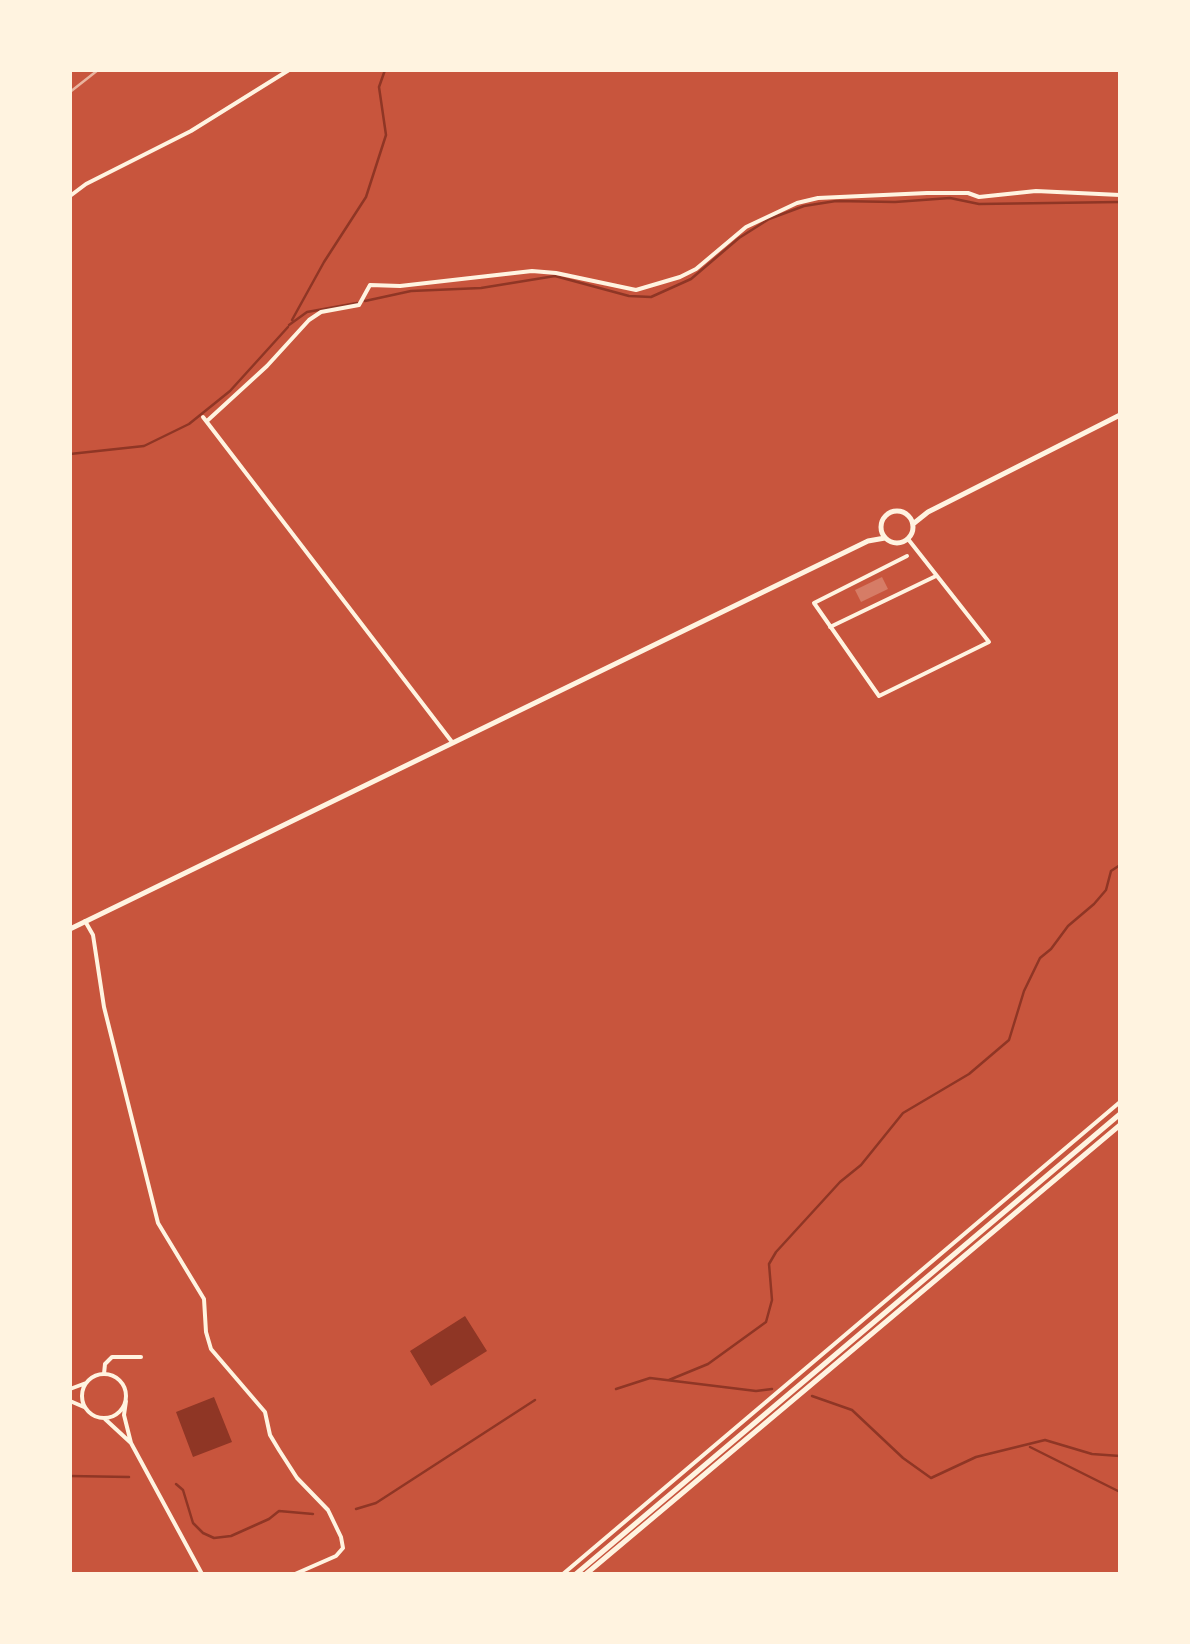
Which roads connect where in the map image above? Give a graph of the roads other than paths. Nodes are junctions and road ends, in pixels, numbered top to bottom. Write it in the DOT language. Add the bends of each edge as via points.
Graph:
graph roads {
  1 [pos="289,70"];
  2 [pos="1120,195"];
  3 [pos="70,196"];
  4 [pos="1119,417"];
  5 [pos="928,512"];
  6 [pos="908,516"];
  7 [pos="912,524"];
  8 [pos="881,526"];
  9 [pos="886,538"];
  10 [pos="908,539"];
  11 [pos="868,541"];
  12 [pos="907,556"];
  13 [pos="936,576"];
  14 [pos="830,627"];
  15 [pos="452,742"];
  16 [pos="86,922"];
  17 [pos="70,929"];
  18 [pos="1120,1102"];
  19 [pos="1120,1114"];
  20 [pos="1120,1125"];
  21 [pos="141,1356"];
  22 [pos="104,1374"];
  23 [pos="86,1383"];
  24 [pos="70,1389"];
  25 [pos="70,1401"];
  26 [pos="126,1402"];
  27 [pos="85,1408"];
  28 [pos="104,1418"];
  29 [pos="130,1444"];
  30 [pos="202,1574"];
  31 [pos="295,1574"];
  32 [pos="563,1574"];
  33 [pos="576,1574"];
  34 [pos="586,1574"];
  1 -- 3 [label="street"];
  2 -- 15 [label="street" via="818,198 746,227 680,278 636,290 556,272 370,285 359,306 309,320 205,419"];
  4 -- 5 [label="main road"];
  5 -- 6 [label="main road"];
  5 -- 7 [label="main road"];
  6 -- 7 [label="main road"];
  6 -- 8 [label="main road" via="890,514"];
  7 -- 10 [label="main road"];
  8 -- 9 [label="main road"];
  8 -- 11 [label="main road"];
  9 -- 10 [label="main road"];
  9 -- 11 [label="main road"];
  10 -- 13 [label="street"];
  11 -- 15 [label="main road"];
  12 -- 14 [label="street" via="814,601"];
  13 -- 14 [label="street"];
  13 -- 14 [label="street" via="989,642 879,696"];
  15 -- 16 [label="main road"];
  16 -- 17 [label="main road"];
  16 -- 31 [label="street" via="158,1223 204,1299 211,1349 268,1418 270,1436 297,1478 336,1521 343,1548"];
  18 -- 32 [label="street"];
  19 -- 33 [label="main road"];
  20 -- 34 [label="main road"];
  21 -- 22 [label="street" via="112,1357"];
  22 -- 23 [label="street"];
  22 -- 26 [label="street" via="122,1382"];
  23 -- 24 [label="street"];
  23 -- 27 [label="street"];
  25 -- 27 [label="street"];
  26 -- 28 [label="street"];
  26 -- 29 [label="street"];
  27 -- 28 [label="street"];
  28 -- 29 [label="street"];
  29 -- 30 [label="street"];
}
